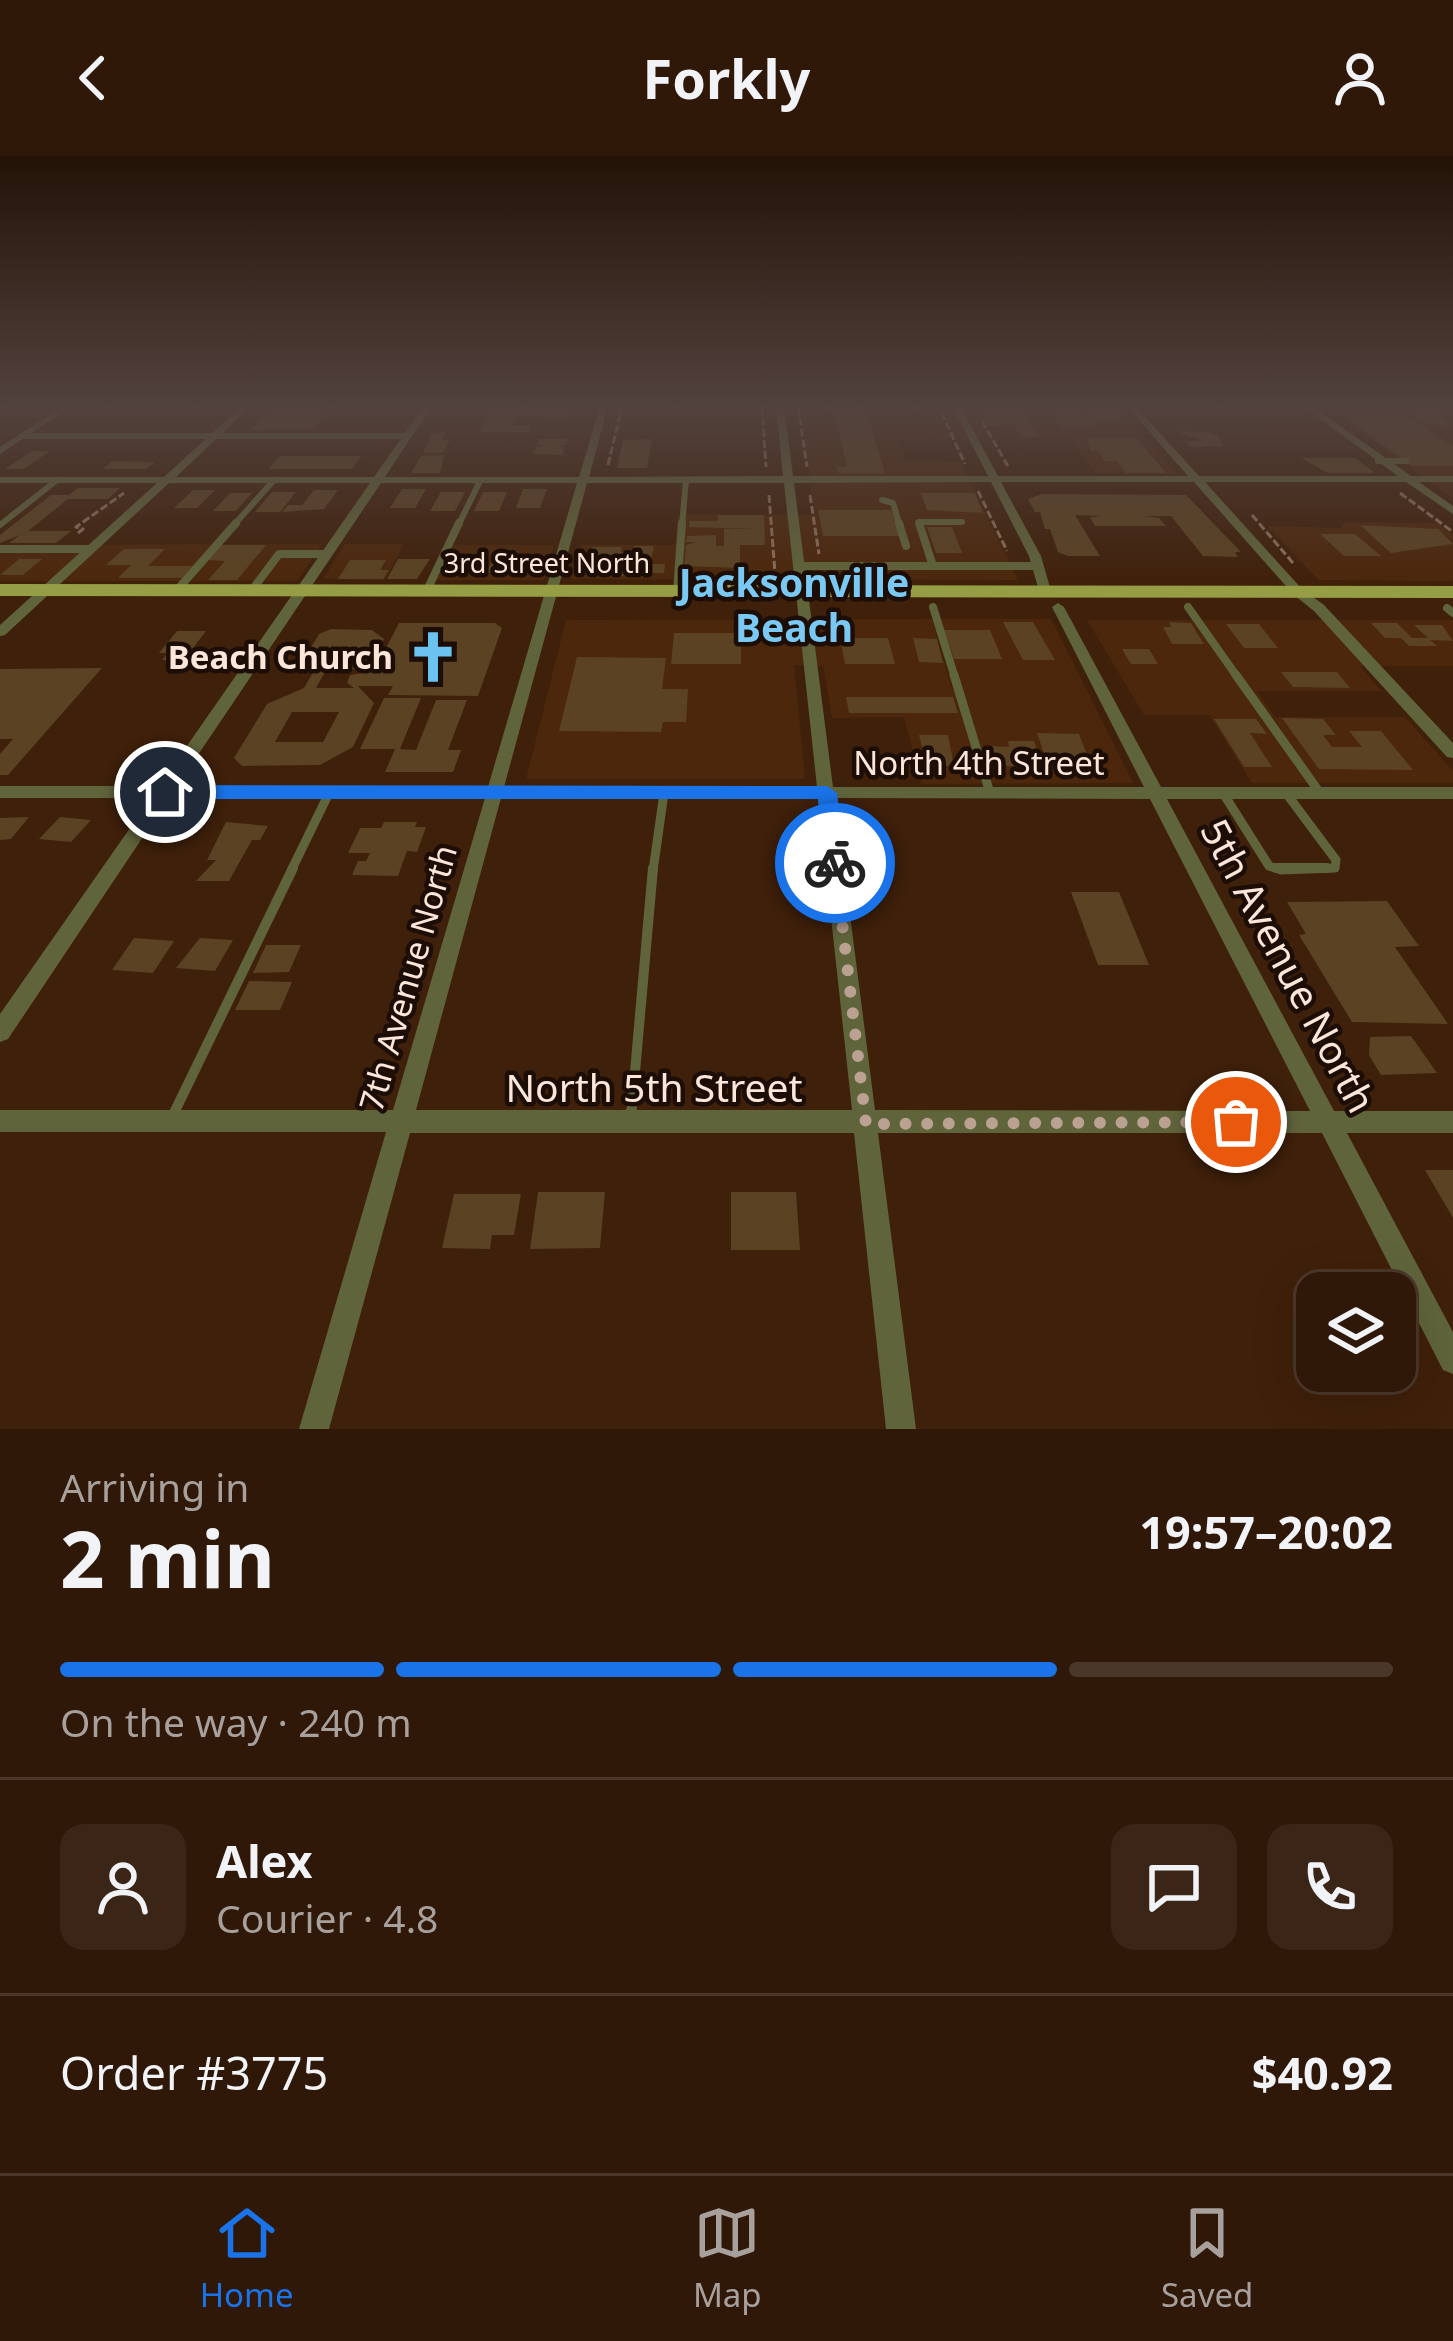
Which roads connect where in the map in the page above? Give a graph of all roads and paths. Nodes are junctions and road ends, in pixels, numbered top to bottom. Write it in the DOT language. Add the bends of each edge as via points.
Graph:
graph roads {
  1 [pos="182,465"];
  2 [pos="386,465"];
  3 [pos="587,465"];
  4 [pos="608,465"];
  5 [pos="787,465"];
  6 [pos="966,465"];
  7 [pos="987,465"];
  8 [pos="1186,465"];
  9 [pos="1384,465"];
  10 [pos="606,474"];
  11 [pos="970,474"];
  12 [pos="789,479"];
  13 [pos="1199,479"];
  14 [pos="1404,479"];
  15 [pos="1453,479"];
  16 [pos="0,480"];
  17 [pos="58,480"];
  18 [pos="166,480"];
  19 [pos="274,480"];
  20 [pos="376,480"];
  21 [pos="686,480"];
  22 [pos="995,480"];
  23 [pos="480,481"];
  24 [pos="582,481"];
  25 [pos="133,485"];
  26 [pos="976,486"];
  27 [pos="882,500"];
  28 [pos="1453,511"];
  29 [pos="1250,513"];
  30 [pos="962,522"];
  31 [pos="0,525"];
  32 [pos="906,546"];
  33 [pos="0,549"];
  34 [pos="60,549"];
  35 [pos="91,549"];
  36 [pos="327,554"];
  37 [pos="800,566"];
  38 [pos="933,566"];
  39 [pos="1014,566"];
  40 [pos="1039,566"];
  41 [pos="1296,582"];
  42 [pos="0,590"];
  43 [pos="46,590"];
  44 [pos="177,590"];
  45 [pos="251,590"];
  46 [pos="427,590"];
  47 [pos="677,591"];
  48 [pos="296,599"];
  49 [pos="549,599"];
  50 [pos="1051,599"];
  51 [pos="803,600"];
  52 [pos="1451,605"];
  53 [pos="0,607"];
  54 [pos="28,607"];
  55 [pos="933,607"];
  56 [pos="1188,608"];
  57 [pos="1319,608"];
  58 [pos="0,632"];
  59 [pos="1453,753"];
  60 [pos="0,792"];
  61 [pos="165,792"];
  62 [pos="329,793"];
  63 [pos="494,793"];
  64 [pos="664,793"];
  65 [pos="827,793"];
  66 [pos="990,793"];
  67 [pos="1157,793"];
  68 [pos="1223,793"];
  69 [pos="1286,793"];
  70 [pos="1320,793"];
  71 [pos="1453,793"];
  72 [pos="0,1032"];
  73 [pos="0,1120"];
  74 [pos="1329,1121"];
  75 [pos="1453,1122"];
  76 [pos="169,1123"];
  77 [pos="401,1124"];
  78 [pos="631,1124"];
  79 [pos="866,1124"];
  80 [pos="1453,1360"];
  81 [pos="314,1429"];
  82 [pos="902,1429"];
  1 -- 18 [label="street"];
  2 -- 20 [label="street"];
  3 -- 24 [label="street, 7th Avenue North"];
  4 -- 10 [label="path"];
  5 -- 12 [label="street"];
  6 -- 11 [label="path"];
  7 -- 22 [label="street, 5th Avenue North"];
  8 -- 13 [label="street"];
  9 -- 14 [label="street"];
  12 -- 21 [label="street"];
  12 -- 22 [label="street"];
  12 -- 37 [label="street"];
  13 -- 14 [label="street"];
  13 -- 22 [label="street"];
  13 -- 41 [label="street"];
  14 -- 15 [label="street"];
  14 -- 28 [label="street"];
  16 -- 17 [label="street"];
  17 -- 18 [label="street"];
  17 -- 31 [label="lane"];
  18 -- 19 [label="street"];
  18 -- 35 [label="street"];
  19 -- 20 [label="street"];
  19 -- 44 [label="lane"];
  20 -- 23 [label="street"];
  20 -- 36 [label="street"];
  21 -- 24 [label="street"];
  21 -- 47 [label="lane"];
  22 -- 40 [label="street, 5th Avenue North"];
  23 -- 24 [label="street"];
  23 -- 46 [label="lane"];
  24 -- 49 [label="street, 7th Avenue North"];
  25 -- 34 [label="path"];
  26 -- 39 [label="path"];
  27 -- 32 [label="lane" via="893,502"];
  29 -- 41 [label="path" via="1295,561"];
  30 -- 38 [label="lane" via="919,522"];
  33 -- 34 [label="lane"];
  34 -- 35 [label="lane"];
  35 -- 43 [label="street"];
  36 -- 45 [label="lane" via="278,554"];
  36 -- 48 [label="street"];
  37 -- 38 [label="lane"];
  37 -- 51 [label="street"];
  38 -- 39 [label="lane"];
  39 -- 40 [label="lane"];
  40 -- 50 [label="street, 5th Avenue North"];
  41 -- 50 [label="main road, 3rd Street North"];
  41 -- 52 [label="main road, 3rd Street North"];
  41 -- 57 [label="street"];
  42 -- 43 [label="main road, 3rd Street North"];
  43 -- 44 [label="main road, 3rd Street North"];
  43 -- 54 [label="street"];
  44 -- 45 [label="main road, 3rd Street North"];
  45 -- 48 [label="main road, 3rd Street North"];
  46 -- 48 [label="main road, 3rd Street North"];
  46 -- 49 [label="main road, 3rd Street North"];
  47 -- 49 [label="main road, 3rd Street North"];
  47 -- 51 [label="main road, 3rd Street North"];
  48 -- 49 [label="main road, 3rd Street North"];
  48 -- 54 [label="main road, 3rd Street North"];
  48 -- 61 [label="street"];
  49 -- 51 [label="main road, 3rd Street North"];
  49 -- 63 [label="street, 7th Avenue North"];
  50 -- 51 [label="main road, 3rd Street North"];
  50 -- 55 [label="main road, 3rd Street North"];
  50 -- 56 [label="main road, 3rd Street North"];
  50 -- 67 [label="street, 5th Avenue North"];
  51 -- 55 [label="main road, 3rd Street North"];
  51 -- 65 [label="street"];
  52 -- 57 [label="main road, 3rd Street North"];
  53 -- 54 [label="main road, 3rd Street North"];
  54 -- 58 [label="street"];
  55 -- 66 [label="lane"];
  56 -- 57 [label="main road, 3rd Street North"];
  56 -- 70 [label="lane"];
  57 -- 59 [label="street"];
  60 -- 61 [label="street, North 4th Street"];
  61 -- 62 [label="street, North 4th Street"];
  61 -- 72 [label="street"];
  62 -- 63 [label="street, North 4th Street"];
  62 -- 76 [label="lane"];
  63 -- 64 [label="street, North 4th Street"];
  63 -- 77 [label="street, 7th Avenue North"];
  64 -- 65 [label="street, North 4th Street"];
  64 -- 78 [label="lane" via="644,931"];
  65 -- 66 [label="street, North 4th Street"];
  65 -- 79 [label="street"];
  66 -- 67 [label="street, North 4th Street"];
  67 -- 68 [label="street, North 4th Street"];
  67 -- 74 [label="street, 5th Avenue North"];
  68 -- 69 [label="street, North 4th Street"];
  68 -- 69 [label="lane" via="1269,866 1335,868"];
  69 -- 70 [label="street, North 4th Street"];
  70 -- 71 [label="street, North 4th Street"];
  73 -- 76 [label="street, North 5th Street"];
  74 -- 75 [label="street, North 5th Street"];
  74 -- 79 [label="street, North 5th Street"];
  74 -- 80 [label="street, 5th Avenue North"];
  76 -- 77 [label="street, North 5th Street"];
  77 -- 78 [label="street, North 5th Street"];
  77 -- 81 [label="street, 7th Avenue North"];
  78 -- 79 [label="street, North 5th Street"];
  79 -- 82 [label="street"];
}
